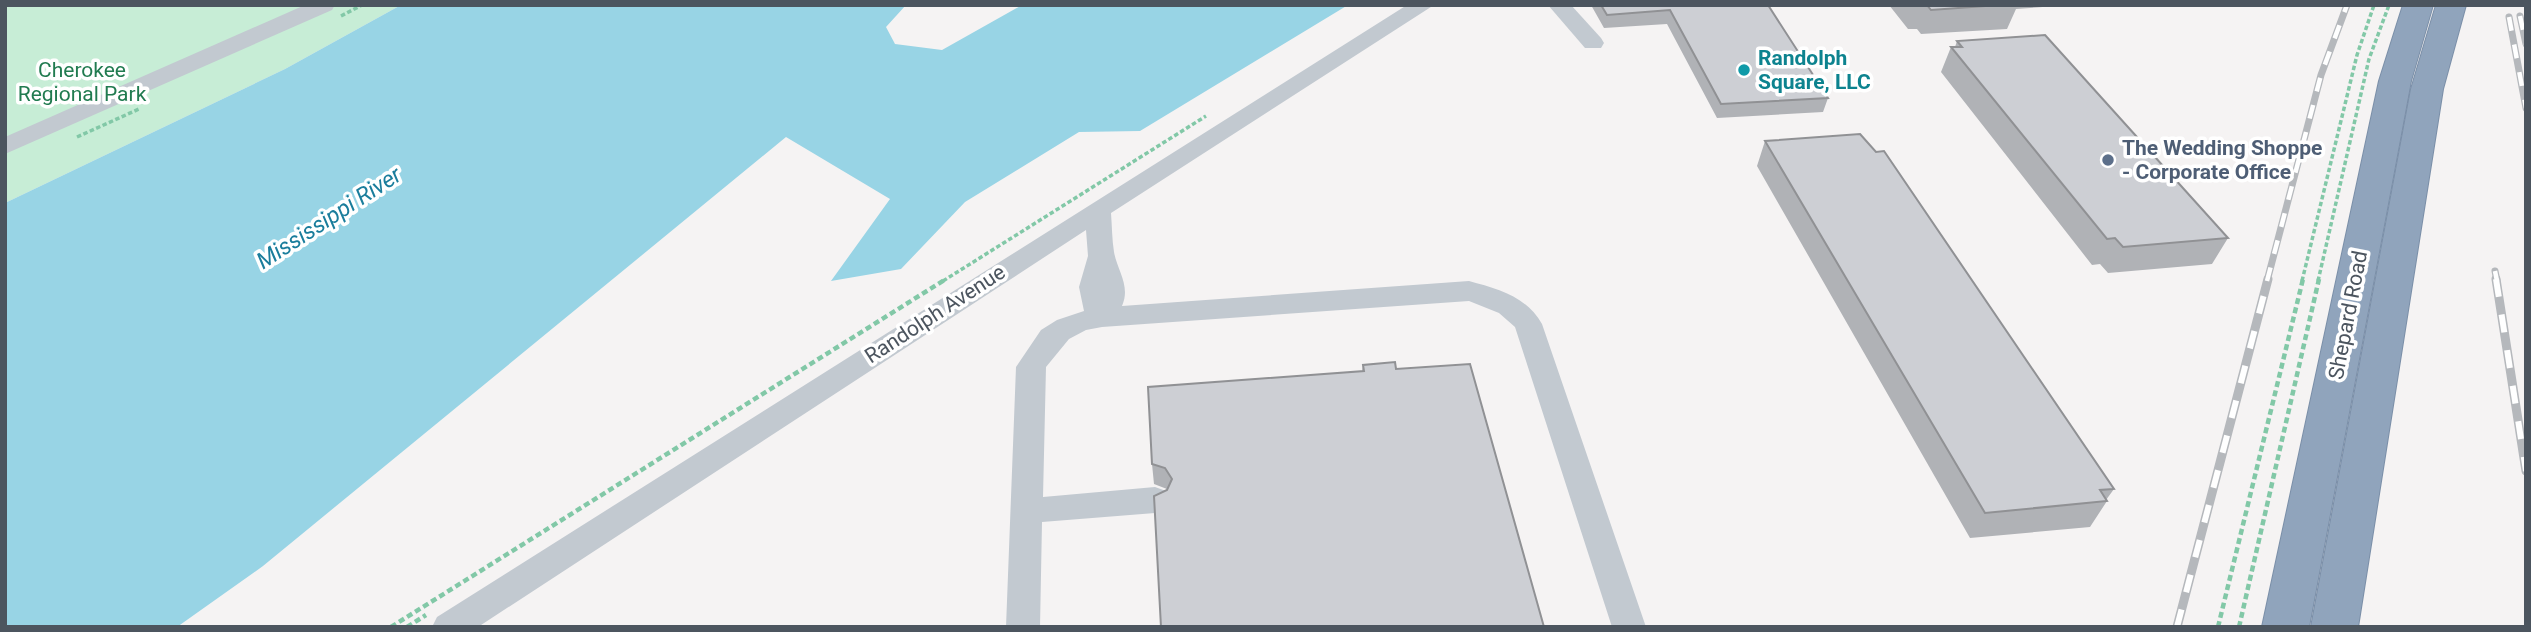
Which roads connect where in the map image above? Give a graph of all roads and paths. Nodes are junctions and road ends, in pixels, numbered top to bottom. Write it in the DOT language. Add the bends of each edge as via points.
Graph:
graph roads {
  1 [pos="324,5"];
  2 [pos="1423,5"];
  3 [pos="1559,5"];
  4 [pos="1575,5"];
  5 [pos="2374,5"];
  6 [pos="2389,5"];
  7 [pos="2418,5"];
  8 [pos="2451,5"];
  9 [pos="1218,108"];
  10 [pos="5,146"];
  11 [pos="1098,210"];
  12 [pos="1102,317"];
  13 [pos="1154,500"];
  14 [pos="1026,511"];
  15 [pos="1626,626"];
  16 [pos="391,627"];
  17 [pos="449,627"];
  18 [pos="1023,627"];
  19 [pos="2218,627"];
  20 [pos="2239,627"];
  21 [pos="2285,627"];
  22 [pos="2334,627"];
  1 -- 10 [label="street"];
  2 -- 11 [label="street, Randolph Avenue"];
  3 -- 4 [label="street" via="1593,43"];
  5 -- 19 [label="path" via="2357,55"];
  6 -- 20 [label="path" via="2370,59"];
  7 -- 21 [label="highway, Shepard Road" via="2395,80"];
  8 -- 22 [label="highway, Shepard Road" via="2427,89"];
  9 -- 16 [label="path"];
  11 -- 12 [label="street" via="1101,256 1093,272 1093,304"];
  11 -- 17 [label="street, Randolph Avenue"];
  12 -- 14 [label="street" via="1060,329 1031,367"];
  12 -- 15 [label="street" via="1469,291 1508,304 1528,324"];
  13 -- 14 [label="street"];
  14 -- 18 [label="street"];
}
